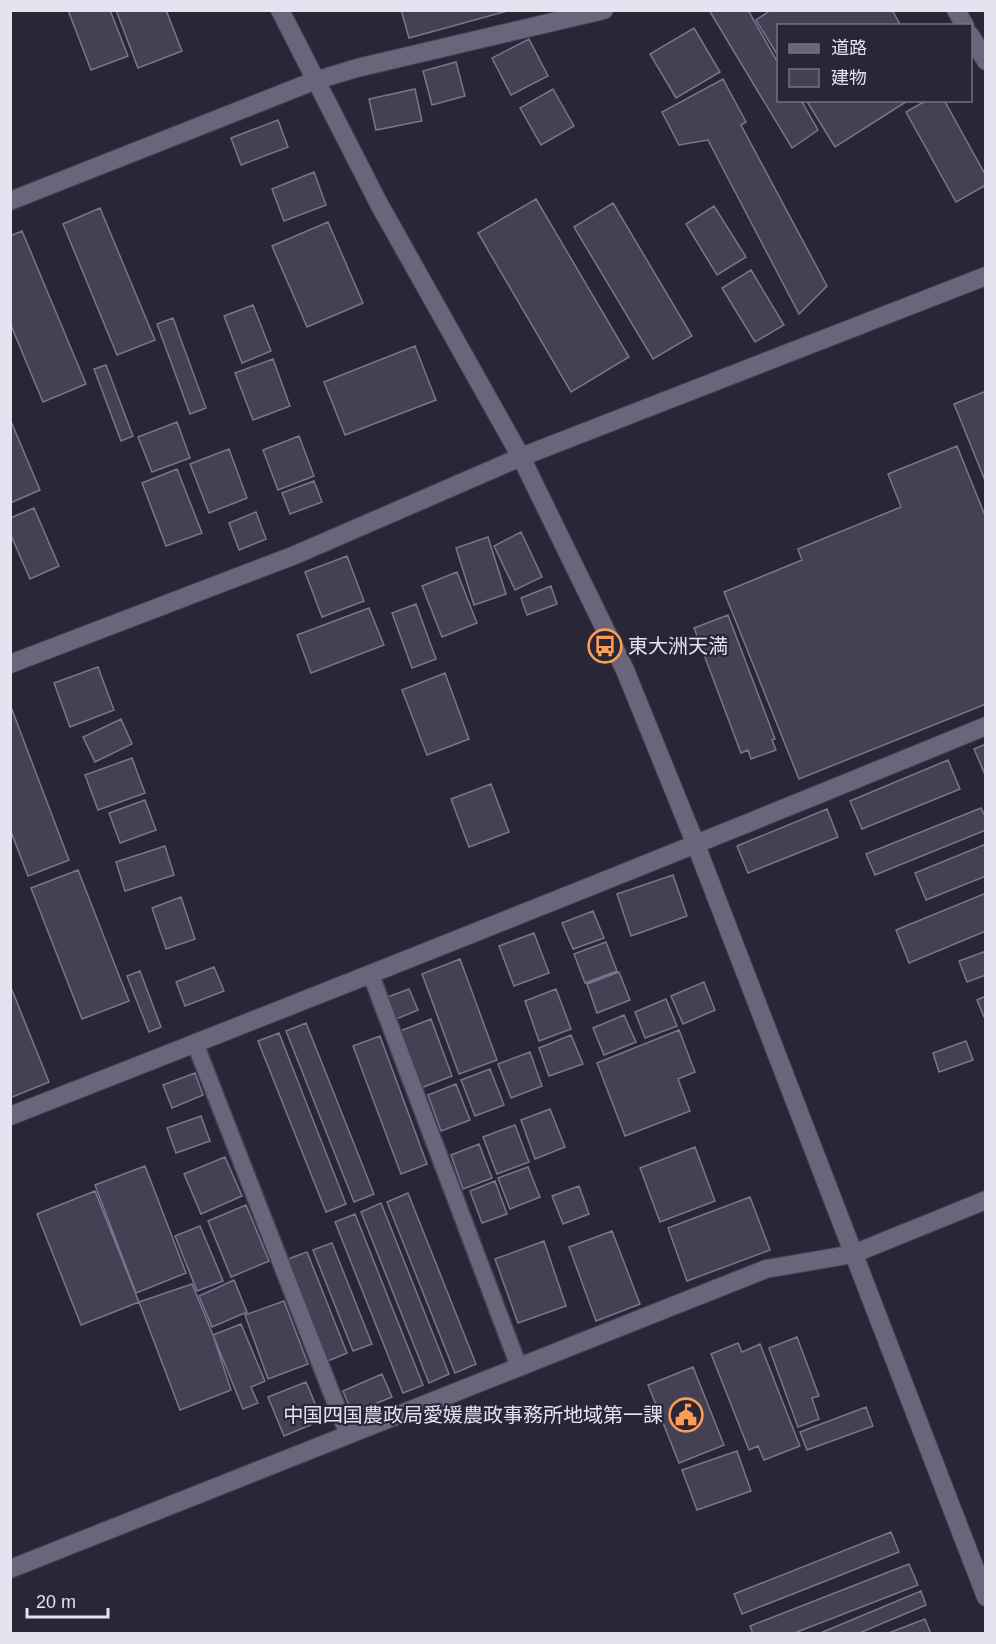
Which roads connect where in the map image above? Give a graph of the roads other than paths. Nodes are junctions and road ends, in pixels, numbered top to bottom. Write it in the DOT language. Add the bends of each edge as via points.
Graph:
graph roads {
  1 [pos="280,10"];
  2 [pos="604,10"];
  3 [pos="956,10"];
  4 [pos="964,24"];
  5 [pos="972,38"];
  6 [pos="986,61"];
  7 [pos="314,81"];
  8 [pos="10,201"];
  9 [pos="986,276"];
  10 [pos="521,457"];
  11 [pos="10,664"];
  12 [pos="986,726"];
  13 [pos="696,845"];
  14 [pos="371,975"];
  15 [pos="195,1043"];
  16 [pos="10,1116"];
  17 [pos="986,1200"];
  18 [pos="853,1254"];
  19 [pos="519,1367"];
  20 [pos="348,1435"];
  21 [pos="10,1569"];
  22 [pos="986,1597"];
  1 -- 7 [label="street"];
  2 -- 7 [label="street"];
  3 -- 4 [label="street"];
  5 -- 6 [label="street"];
  7 -- 8 [label="street"];
  7 -- 10 [label="street" via="378,204"];
  9 -- 10 [label="street"];
  10 -- 11 [label="street" via="295,555"];
  10 -- 13 [label="street" via="626,670"];
  12 -- 13 [label="street"];
  13 -- 14 [label="street"];
  13 -- 18 [label="street"];
  14 -- 15 [label="street"];
  14 -- 19 [label="lane"];
  15 -- 16 [label="street"];
  15 -- 20 [label="lane"];
  17 -- 18 [label="street"];
  18 -- 19 [label="street" via="766,1269"];
  18 -- 22 [label="street"];
  19 -- 20 [label="street"];
  20 -- 21 [label="street"];
}
